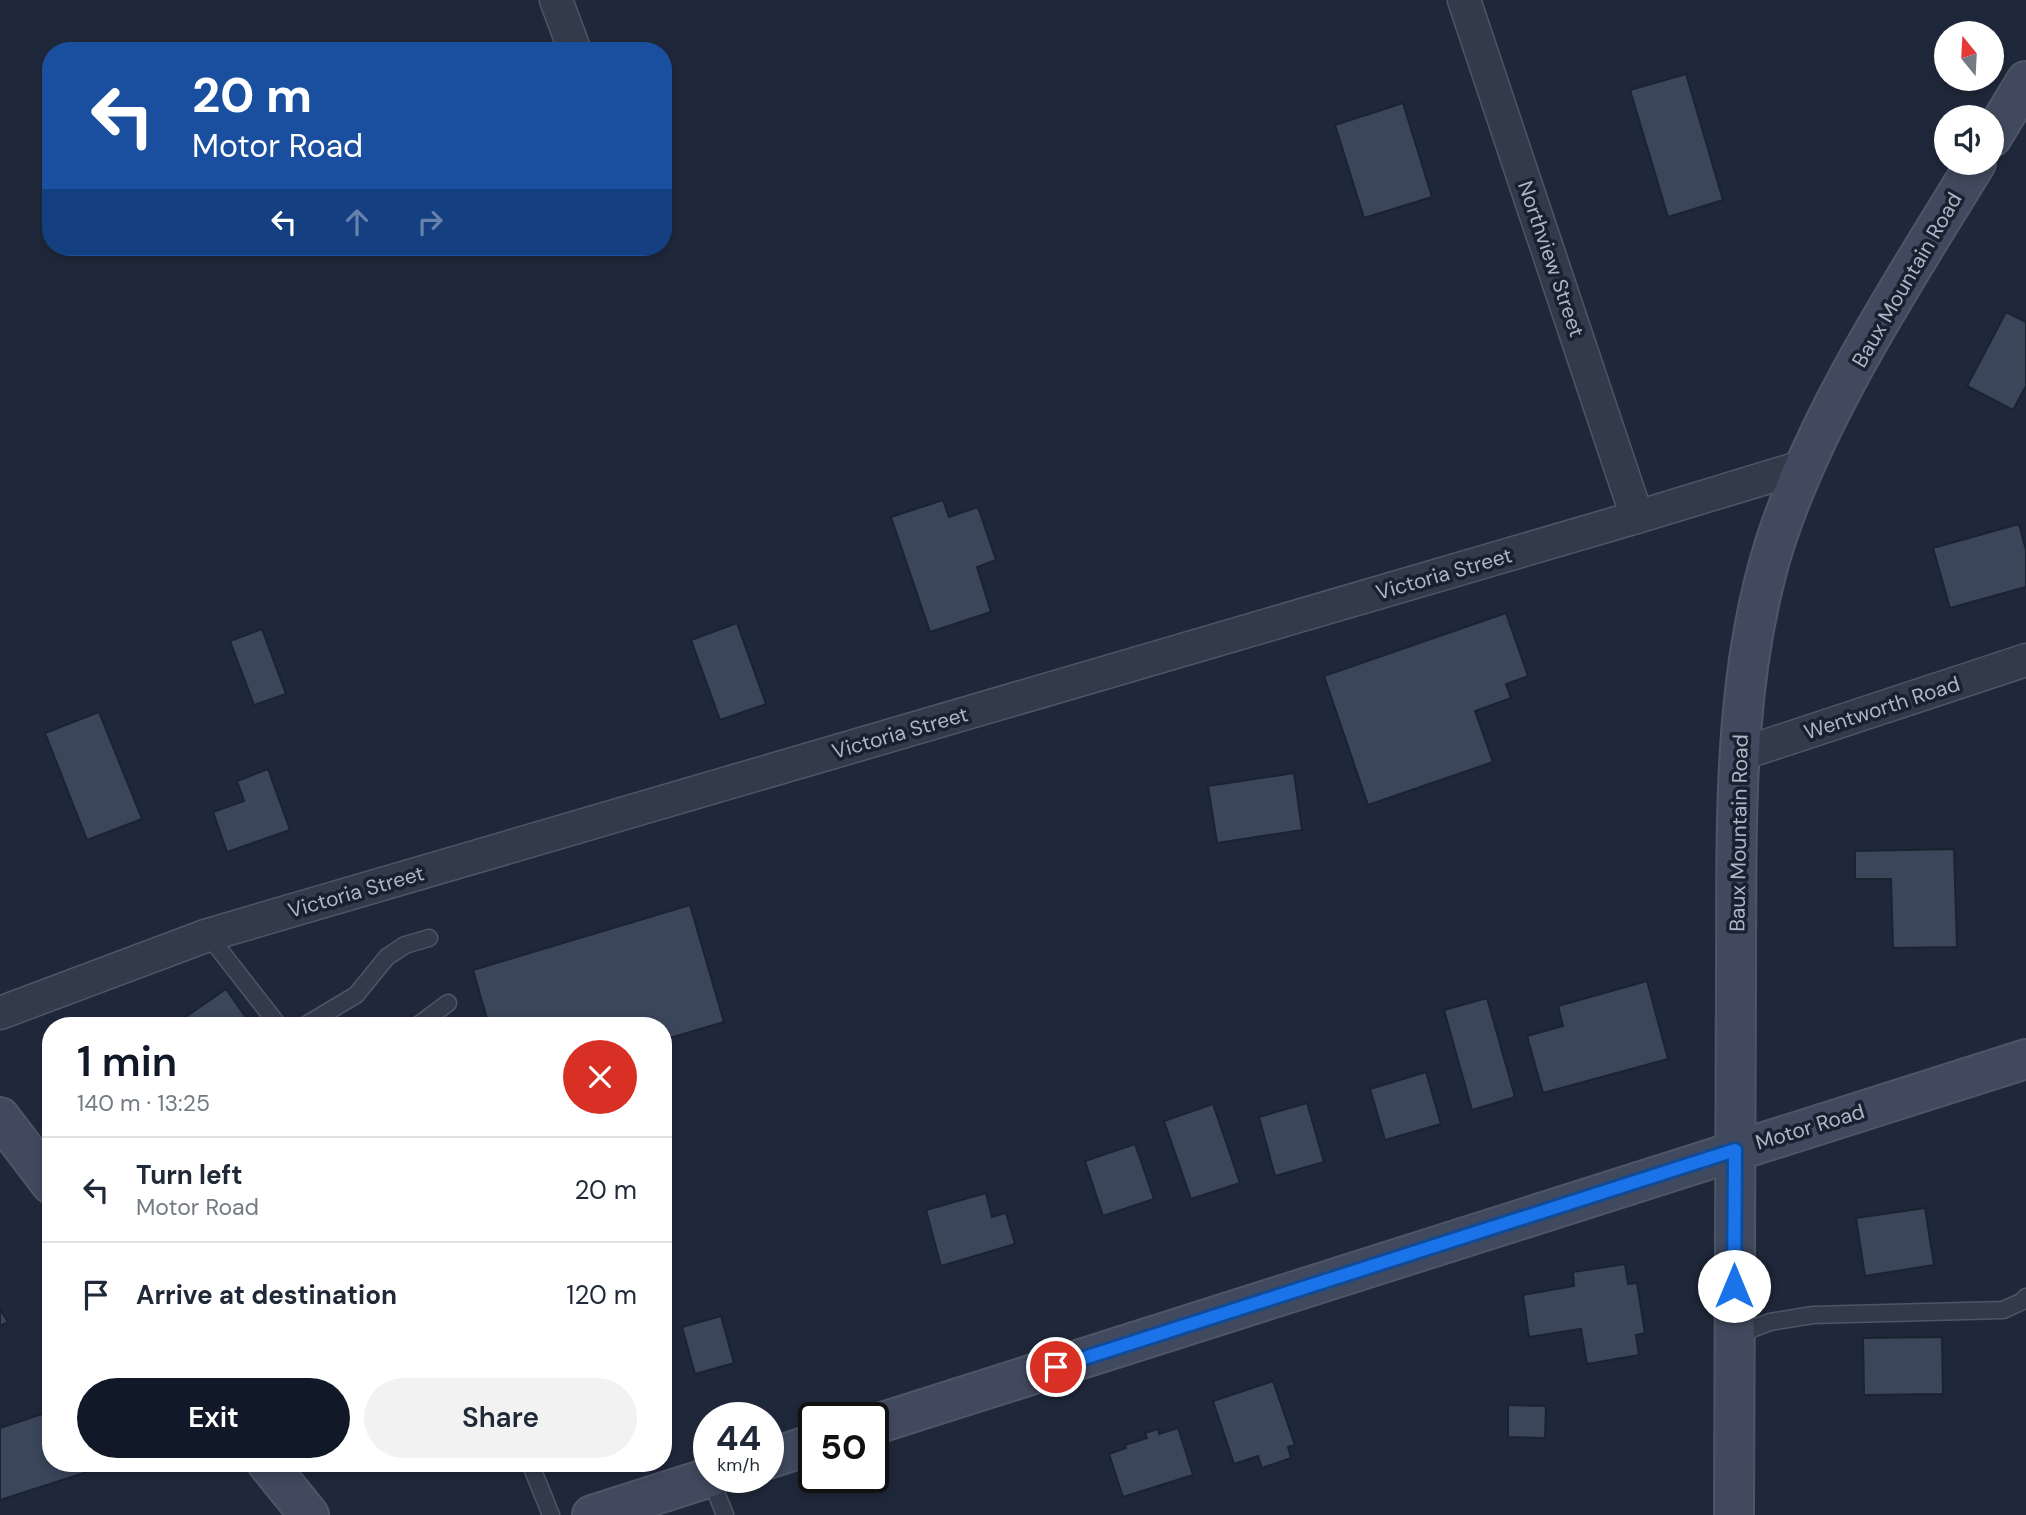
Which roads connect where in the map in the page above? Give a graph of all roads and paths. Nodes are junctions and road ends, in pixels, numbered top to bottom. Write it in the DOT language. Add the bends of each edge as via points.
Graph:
graph roads {
  1 [pos="556,0"];
  2 [pos="1464,0"];
  3 [pos="572,42"];
  4 [pos="2026,81"];
  5 [pos="2004,118"];
  6 [pos="1969,175"];
  7 [pos="1805,466"];
  8 [pos="1637,517"];
  9 [pos="2026,660"];
  10 [pos="1738,755"];
  11 [pos="208,935"];
  12 [pos="429,938"];
  13 [pos="448,1003"];
  14 [pos="0,1013"];
  15 [pos="272,1017"];
  16 [pos="319,1017"];
  17 [pos="429,1017"];
  18 [pos="2026,1059"];
  19 [pos="0,1116"];
  20 [pos="1735,1150"];
  21 [pos="42,1172"];
  22 [pos="2026,1297"];
  23 [pos="1734,1341"];
  24 [pos="889,1420"];
  25 [pos="274,1472"];
  26 [pos="534,1472"];
  27 [pos="693,1482"];
  28 [pos="716,1493"];
  29 [pos="309,1515"];
  30 [pos="551,1515"];
  31 [pos="592,1515"];
  32 [pos="724,1515"];
  33 [pos="1734,1515"];
  1 -- 3 [label="street"];
  2 -- 8 [label="street, Northview Street"];
  4 -- 5 [label="main road"];
  6 -- 7 [label="main road, Baux Mountain Road" via="1899,289"];
  7 -- 8 [label="street, Victoria Street"];
  7 -- 10 [label="main road, Baux Mountain Road" via="1762,593"];
  8 -- 11 [label="street, Victoria Street"];
  9 -- 10 [label="street, Wentworth Road"];
  10 -- 20 [label="main road, Baux Mountain Road"];
  11 -- 14 [label="street, Victoria Street"];
  11 -- 15 [label="lane"];
  12 -- 16 [label="lane" via="405,945 387,957 356,995"];
  13 -- 17 [label="lane"];
  18 -- 20 [label="main road, Motor Road"];
  19 -- 21 [label="main road"];
  20 -- 23 [label="main road, Baux Mountain Road"];
  20 -- 24 [label="main road, Motor Road"];
  22 -- 23 [label="lane" via="2003,1310 1813,1315 1770,1322"];
  23 -- 33 [label="main road, Baux Mountain Road"];
  25 -- 29 [label="main road"];
  26 -- 30 [label="lane"];
  27 -- 31 [label="main road"];
  28 -- 32 [label="lane"];
}
